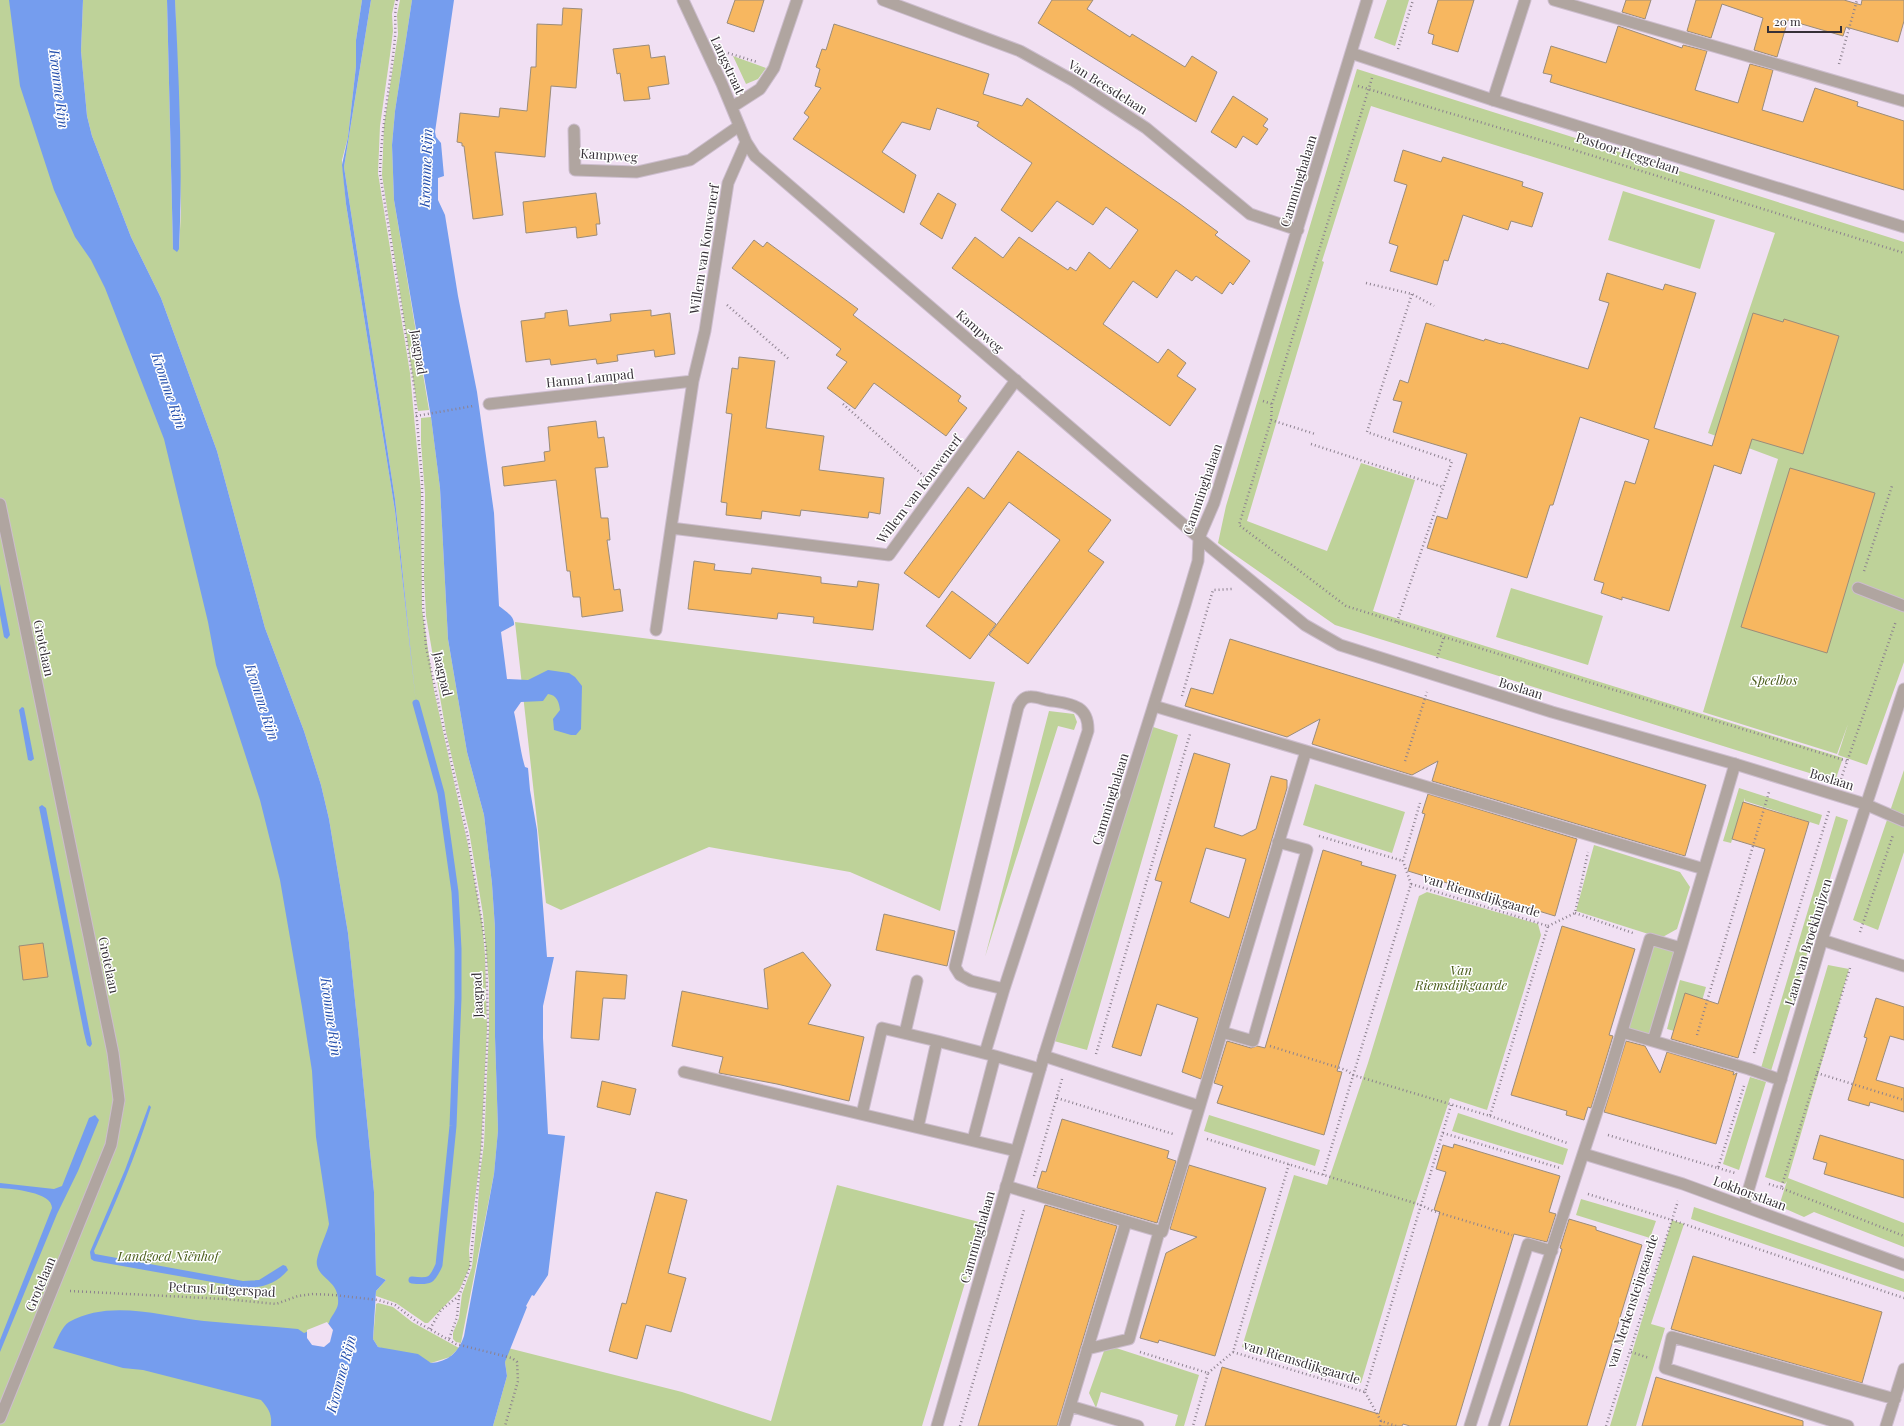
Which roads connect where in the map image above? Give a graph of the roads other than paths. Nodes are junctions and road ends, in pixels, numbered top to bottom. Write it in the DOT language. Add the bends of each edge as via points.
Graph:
graph roads {
  1 [pos="683,0"];
  2 [pos="797,0"];
  3 [pos="883,0"];
  4 [pos="1367,0"];
  5 [pos="1525,0"];
  6 [pos="1554,0"];
  7 [pos="1351,53"];
  8 [pos="1493,100"];
  9 [pos="1904,101"];
  10 [pos="732,107"];
  11 [pos="739,126"];
  12 [pos="574,130"];
  13 [pos="746,142"];
  14 [pos="1904,228"];
  15 [pos="1298,230"];
  16 [pos="1016,380"];
  17 [pos="693,381"];
  18 [pos="489,404"];
  19 [pos="0,504"];
  20 [pos="671,528"];
  21 [pos="1199,538"];
  22 [pos="1858,588"];
  23 [pos="1903,606"];
  24 [pos="656,630"];
  25 [pos="1904,690"];
  26 [pos="1154,706"];
  27 [pos="1306,751"];
  28 [pos="1736,764"];
  29 [pos="1865,804"];
  30 [pos="1901,820"];
  31 [pos="1278,842"];
  32 [pos="1704,869"];
  33 [pos="1822,940"];
  34 [pos="1681,948"];
  35 [pos="1904,966"];
  36 [pos="917,982"];
  37 [pos="1004,989"];
  38 [pos="1222,1032"];
  39 [pos="1622,1032"];
  40 [pos="905,1034"];
  41 [pos="937,1041"];
  42 [pos="1653,1041"];
  43 [pos="990,1054"];
  44 [pos="1044,1056"];
  45 [pos="1040,1069"];
  46 [pos="684,1072"];
  47 [pos="1781,1080"];
  48 [pos="1199,1106"];
  49 [pos="862,1114"];
  50 [pos="918,1127"];
  51 [pos="973,1140"];
  52 [pos="1016,1151"];
  53 [pos="1584,1154"];
  54 [pos="1006,1186"];
  55 [pos="1744,1205"];
  56 [pos="1126,1222"];
  57 [pos="1159,1232"];
  58 [pos="1552,1250"];
  59 [pos="1904,1265"];
  60 [pos="1087,1348"];
  61 [pos="1904,1369"];
  62 [pos="1895,1400"];
  63 [pos="1070,1406"];
  64 [pos="0,1417"];
  65 [pos="937,1426"];
  66 [pos="1064,1426"];
  67 [pos="1138,1426"];
  68 [pos="1470,1426"];
  69 [pos="1494,1426"];
  70 [pos="1848,1426"];
  71 [pos="1886,1426"];
  1 -- 10 [label="street, Langstraat"];
  2 -- 10 [label="street" via="774,68 760,89"];
  3 -- 15 [label="street, Van Beesdelaan" via="1020,51 1074,81 1146,128 1250,214"];
  4 -- 7 [label="street, Camminghalaan"];
  5 -- 8 [label="street"];
  6 -- 9 [label="street"];
  7 -- 8 [label="street, Pastoor Heggelaan"];
  7 -- 15 [label="street, Camminghalaan"];
  8 -- 14 [label="street, Pastoor Heggelaan"];
  10 -- 11 [label="street, Langstraat"];
  11 -- 12 [label="street, Kampweg" via="690,160 637,172 574,170"];
  11 -- 13 [label="street, Langstraat"];
  13 -- 16 [label="street, Kampweg" via="755,156"];
  13 -- 17 [label="street, Willem van Kouwenerf" via="728,182 705,331"];
  15 -- 21 [label="street, Camminghalaan" via="1214,503"];
  16 -- 20 [label="street, Willem van Kouwenerf" via="889,555"];
  16 -- 21 [label="street, Kampweg"];
  17 -- 18 [label="street, Hanna Lampad"];
  17 -- 20 [label="street, Willem van Kouwenerf"];
  19 -- 64 [label="street, Grotelaan" via="113,1053 119,1100 112,1145"];
  20 -- 24 [label="street, Willem van Kouwenerf"];
  21 -- 26 [label="street, Camminghalaan" via="1198,562"];
  21 -- 28 [label="street, Boslaan" via="1305,625 1340,645 1552,712"];
  22 -- 23 [label="street"];
  25 -- 29 [label="street, Laan van Broekhuijzen"];
  26 -- 27 [label="street"];
  26 -- 44 [label="street, Camminghalaan"];
  27 -- 31 [label="street"];
  27 -- 32 [label="street"];
  28 -- 29 [label="street, Boslaan"];
  28 -- 32 [label="street"];
  29 -- 30 [label="street, Boslaan"];
  29 -- 33 [label="street, Laan van Broekhuijzen"];
  31 -- 38 [label="street"];
  31 -- 38 [label="street" via="1307,850 1253,1041"];
  32 -- 34 [label="street"];
  33 -- 35 [label="street"];
  33 -- 47 [label="street, Laan van Broekhuijzen"];
  34 -- 39 [label="street" via="1650,939"];
  34 -- 42 [label="street"];
  36 -- 40 [label="street"];
  37 -- 37 [label="street" via="1088,730 1088,720 1082,709 1029,697 1022,700 1018,707 955,967 960,975 971,981"];
  37 -- 43 [label="street"];
  38 -- 48 [label="street"];
  39 -- 42 [label="street"];
  39 -- 53 [label="street"];
  40 -- 41 [label="street"];
  40 -- 49 [label="street" via="882,1028"];
  41 -- 43 [label="street"];
  41 -- 50 [label="street"];
  42 -- 47 [label="street" via="1749,1068"];
  43 -- 45 [label="street"];
  43 -- 51 [label="street"];
  44 -- 45 [label="street, Camminghalaan"];
  44 -- 48 [label="street"];
  45 -- 52 [label="street, Camminghalaan"];
  46 -- 49 [label="street"];
  47 -- 55 [label="street, Laan van Broekhuijzen"];
  48 -- 57 [label="street" via="1162,1232"];
  49 -- 50 [label="street"];
  50 -- 51 [label="street"];
  51 -- 52 [label="street"];
  52 -- 54 [label="street, Camminghalaan"];
  53 -- 55 [label="street, Lokhorstlaan"];
  53 -- 58 [label="street"];
  54 -- 56 [label="street"];
  54 -- 65 [label="street, Camminghalaan"];
  55 -- 59 [label="street, Lokhorstlaan"];
  56 -- 57 [label="street"];
  56 -- 60 [label="street"];
  57 -- 60 [label="street" via="1129,1339"];
  58 -- 68 [label="street" via="1528,1244"];
  58 -- 69 [label="street"];
  60 -- 63 [label="street"];
  61 -- 62 [label="street"];
  62 -- 70 [label="street" via="1672,1337 1665,1368"];
  62 -- 71 [label="street"];
  63 -- 66 [label="street"];
  63 -- 67 [label="street"];
}
